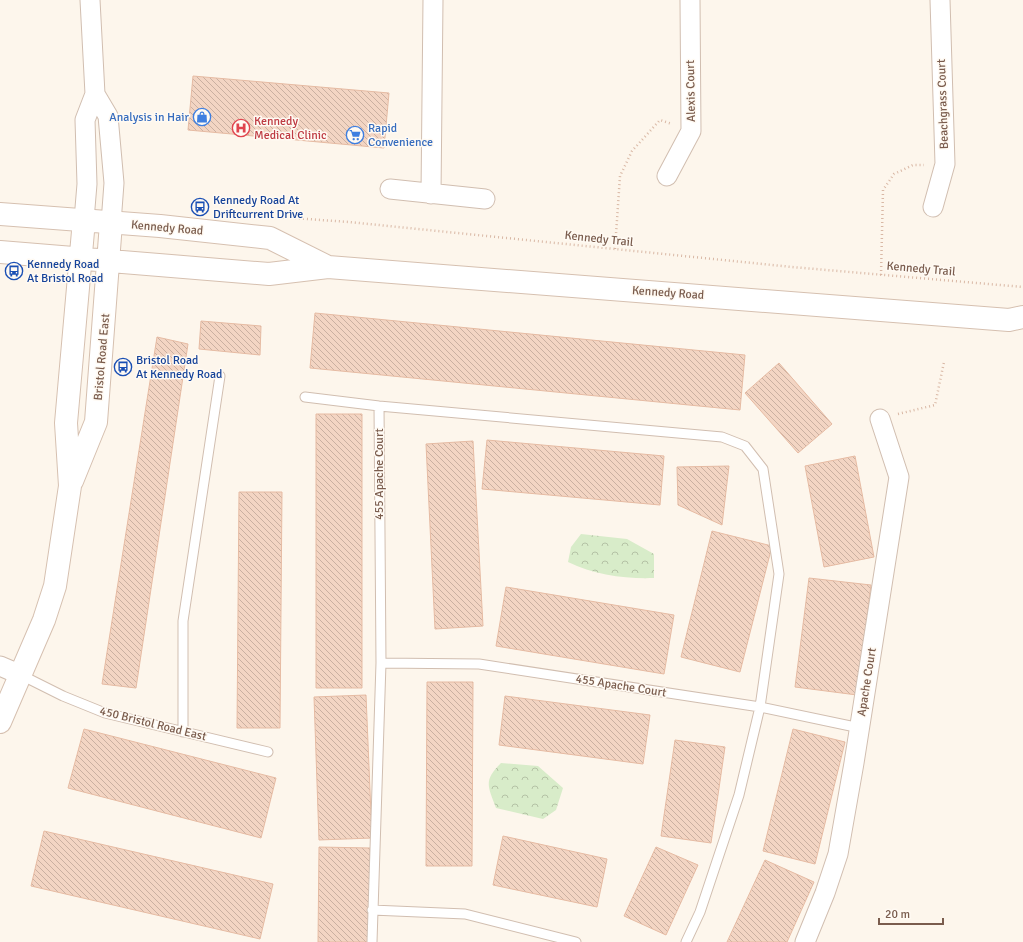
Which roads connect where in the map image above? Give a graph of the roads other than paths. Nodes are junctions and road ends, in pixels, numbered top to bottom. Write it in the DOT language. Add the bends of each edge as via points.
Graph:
graph roads {
  1 [pos="90,0"];
  2 [pos="433,0"];
  3 [pos="690,0"];
  4 [pos="940,0"];
  5 [pos="95,94"];
  6 [pos="667,176"];
  7 [pos="390,190"];
  8 [pos="431,194"];
  9 [pos="485,199"];
  10 [pos="933,207"];
  11 [pos="0,214"];
  12 [pos="84,220"];
  13 [pos="111,222"];
  14 [pos="0,252"];
  15 [pos="80,259"];
  16 [pos="109,261"];
  17 [pos="328,267"];
  18 [pos="1018,322"];
  19 [pos="220,376"];
  20 [pos="305,397"];
  21 [pos="379,406"];
  22 [pos="880,419"];
  23 [pos="70,486"];
  24 [pos="381,663"];
  25 [pos="0,666"];
  26 [pos="21,675"];
  27 [pos="760,707"];
  28 [pos="0,722"];
  29 [pos="860,728"];
  30 [pos="183,732"];
  31 [pos="268,752"];
  32 [pos="372,910"];
  33 [pos="372,942"];
  34 [pos="576,942"];
  35 [pos="686,942"];
  36 [pos="805,942"];
  1 -- 5 [label="street"];
  2 -- 8 [label="street"];
  3 -- 6 [label="street, Alexis Court" via="691,131"];
  4 -- 10 [label="street, Beachgrass Court" via="945,164"];
  5 -- 12 [label="street" via="86,120 87,184"];
  5 -- 13 [label="street" via="108,116 114,183"];
  7 -- 8 [label="street"];
  8 -- 9 [label="street"];
  11 -- 12 [label="main road, Kennedy Road"];
  12 -- 13 [label="main road, Kennedy Road"];
  12 -- 15 [label="main road, Bristol Road East"];
  13 -- 16 [label="main road, Bristol Road East"];
  13 -- 17 [label="main road, Kennedy Road" via="270,238"];
  14 -- 15 [label="main road, Kennedy Road"];
  15 -- 16 [label="main road, Kennedy Road"];
  15 -- 23 [label="main road, Bristol Road East" via="66,423"];
  16 -- 17 [label="main road, Kennedy Road" via="269,274"];
  16 -- 23 [label="main road, Bristol Road East" via="96,422"];
  17 -- 18 [label="main road, Kennedy Road"];
  19 -- 30 [label="lane" via="184,621"];
  20 -- 21 [label="lane"];
  21 -- 24 [label="lane, 455 Apache Court"];
  21 -- 27 [label="lane" via="722,437 745,446 763,469 779,574"];
  22 -- 29 [label="street, Apache Court" via="899,477"];
  23 -- 26 [label="main road, Bristol Road East" via="55,586"];
  24 -- 27 [label="lane, 455 Apache Court" via="479,664"];
  24 -- 32 [label="lane, 455 Apache Court"];
  25 -- 26 [label="street"];
  26 -- 28 [label="main road, Bristol Road East"];
  26 -- 30 [label="lane, 450 Bristol Road East" via="105,713"];
  27 -- 29 [label="lane, 455 Apache Court"];
  27 -- 35 [label="lane" via="739,795 700,912"];
  29 -- 36 [label="street, Apache Court" via="838,854"];
  30 -- 31 [label="lane, 450 Bristol Road East"];
  32 -- 33 [label="lane, 455 Apache Court"];
  32 -- 34 [label="lane" via="465,914"];
}
